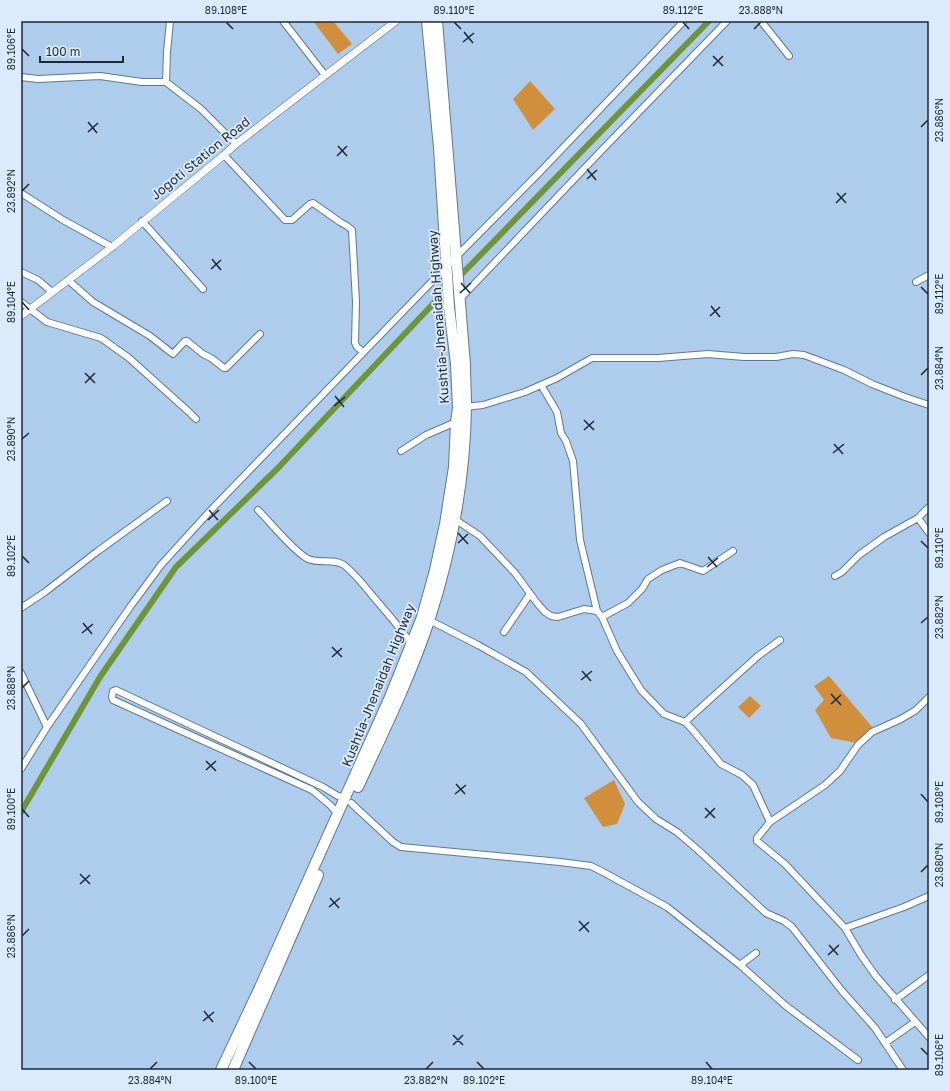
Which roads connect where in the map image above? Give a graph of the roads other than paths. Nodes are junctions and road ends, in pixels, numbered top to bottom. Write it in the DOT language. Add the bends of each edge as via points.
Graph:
graph roads {
  1 [pos="170,21"];
  2 [pos="283,21"];
  3 [pos="396,21"];
  4 [pos="427,21"];
  5 [pos="437,21"];
  6 [pos="684,21"];
  7 [pos="727,21"];
  8 [pos="761,21"];
  9 [pos="789,56"];
  10 [pos="325,75"];
  11 [pos="21,77"];
  12 [pos="166,82"];
  13 [pos="236,144"];
  14 [pos="444,153"];
  15 [pos="224,155"];
  16 [pos="21,194"];
  17 [pos="142,221"];
  18 [pos="112,247"];
  19 [pos="453,262"];
  20 [pos="21,272"];
  21 [pos="929,275"];
  22 [pos="68,280"];
  23 [pos="916,282"];
  24 [pos="203,289"];
  25 [pos="52,292"];
  26 [pos="459,299"];
  27 [pos="21,302"];
  28 [pos="29,309"];
  29 [pos="21,316"];
  30 [pos="260,334"];
  31 [pos="363,352"];
  32 [pos="541,385"];
  33 [pos="929,405"];
  34 [pos="462,408"];
  35 [pos="196,419"];
  36 [pos="456,422"];
  37 [pos="401,451"];
  38 [pos="167,501"];
  39 [pos="929,508"];
  40 [pos="258,510"];
  41 [pos="451,517"];
  42 [pos="918,518"];
  43 [pos="929,533"];
  44 [pos="733,551"];
  45 [pos="835,576"];
  46 [pos="530,594"];
  47 [pos="21,608"];
  48 [pos="597,611"];
  49 [pos="602,617"];
  50 [pos="426,619"];
  51 [pos="504,632"];
  52 [pos="780,640"];
  53 [pos="412,644"];
  54 [pos="21,673"];
  55 [pos="929,697"];
  56 [pos="685,722"];
  57 [pos="47,727"];
  58 [pos="21,769"];
  59 [pos="345,807"];
  60 [pos="770,822"];
  61 [pos="929,896"];
  62 [pos="845,928"];
  63 [pos="756,953"];
  64 [pos="740,965"];
  65 [pos="929,975"];
  66 [pos="895,1000"];
  67 [pos="915,1022"];
  68 [pos="929,1037"];
  69 [pos="885,1043"];
  70 [pos="858,1060"];
  71 [pos="221,1070"];
  72 [pos="232,1070"];
  73 [pos="903,1070"];
  1 -- 12 [label="street"];
  2 -- 10 [label="street"];
  3 -- 10 [label="street, Jogoti Station Road"];
  4 -- 14 [label="highway, Kushtia-Jhenaidah Highway"];
  5 -- 14 [label="highway, Kushtia-Jhenaidah Highway"];
  6 -- 19 [label="street"];
  7 -- 26 [label="street"];
  8 -- 9 [label="street"];
  10 -- 13 [label="street, Jogoti Station Road"];
  11 -- 12 [label="street" via="38,80 100,76 142,82"];
  12 -- 13 [label="street" via="201,109"];
  13 -- 15 [label="street, Jogoti Station Road"];
  14 -- 19 [label="highway, Kushtia-Jhenaidah Highway"];
  15 -- 17 [label="street, Jogoti Station Road"];
  15 -- 31 [label="street" via="285,220 292,220 313,204 352,230 356,302 355,343"];
  16 -- 18 [label="street"];
  17 -- 18 [label="street, Jogoti Station Road"];
  17 -- 24 [label="street"];
  18 -- 22 [label="street, Jogoti Station Road"];
  19 -- 26 [label="highway, Kushtia-Jhenaidah Highway"];
  19 -- 31 [label="street"];
  19 -- 34 [label="highway, Kushtia-Jhenaidah Highway" via="449,307"];
  20 -- 25 [label="street" via="38,280"];
  21 -- 23 [label="street"];
  22 -- 25 [label="street, Jogoti Station Road"];
  22 -- 30 [label="street" via="93,302 150,336 172,354 187,341 226,368"];
  25 -- 28 [label="street, Jogoti Station Road"];
  26 -- 34 [label="highway, Kushtia-Jhenaidah Highway" via="465,365"];
  27 -- 28 [label="street"];
  28 -- 29 [label="street, Jogoti Station Road"];
  28 -- 35 [label="street" via="47,322 101,338 129,358"];
  31 -- 57 [label="street" via="161,565"];
  32 -- 33 [label="street" via="592,358 658,358 708,354 776,357 793,354 818,360"];
  32 -- 34 [label="street" via="483,406"];
  32 -- 48 [label="street" via="557,412 561,433 572,462 580,540"];
  34 -- 36 [label="highway, Kushtia-Jhenaidah Highway"];
  34 -- 41 [label="highway, Kushtia-Jhenaidah Highway" via="461,468"];
  36 -- 37 [label="street" via="426,434"];
  36 -- 41 [label="highway, Kushtia-Jhenaidah Highway"];
  38 -- 47 [label="street"];
  39 -- 42 [label="street"];
  40 -- 53 [label="street" via="309,559 336,561 345,566"];
  41 -- 46 [label="street" via="480,536"];
  41 -- 50 [label="highway, Kushtia-Jhenaidah Highway"];
  42 -- 43 [label="street"];
  42 -- 45 [label="street" via="884,537"];
  44 -- 49 [label="street" via="703,572 680,563 662,570 648,578 642,589 628,603"];
  46 -- 48 [label="street" via="551,616 558,617 584,609"];
  46 -- 51 [label="street"];
  48 -- 49 [label="street"];
  49 -- 56 [label="street" via="617,651 641,690 664,714"];
  50 -- 53 [label="highway, Kushtia-Jhenaidah Highway"];
  50 -- 59 [label="highway, Kushtia-Jhenaidah Highway" via="398,698"];
  50 -- 69 [label="street" via="526,672 542,686 581,724 638,802 656,819 698,850 766,913 792,927"];
  52 -- 56 [label="street" via="758,656"];
  53 -- 59 [label="highway, Kushtia-Jhenaidah Highway"];
  54 -- 57 [label="street"];
  55 -- 60 [label="street" via="916,710 872,732 858,745 835,776"];
  56 -- 60 [label="street" via="721,764 742,775 753,785"];
  57 -- 58 [label="street"];
  59 -- 59 [label="street" via="330,805 312,790 113,700 113,691 116,690 323,787 338,796"];
  59 -- 64 [label="street" via="400,847 590,866 667,907"];
  59 -- 71 [label="highway, Kushtia-Jhenaidah Highway"];
  59 -- 72 [label="highway, Kushtia-Jhenaidah Highway"];
  60 -- 62 [label="street" via="757,841 785,864"];
  61 -- 62 [label="street"];
  62 -- 66 [label="street" via="861,955"];
  63 -- 64 [label="street"];
  64 -- 70 [label="street" via="786,1006"];
  65 -- 66 [label="street"];
  66 -- 67 [label="street"];
  67 -- 68 [label="street"];
  67 -- 69 [label="street"];
  69 -- 73 [label="street"];
}
